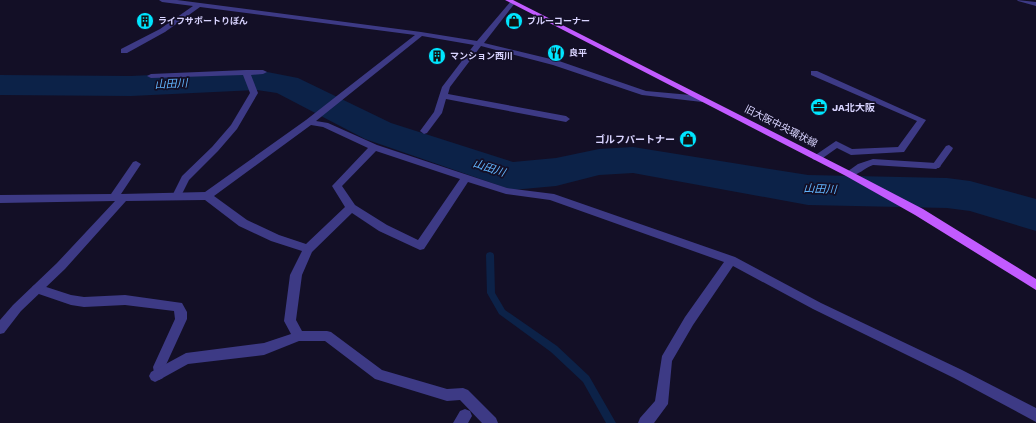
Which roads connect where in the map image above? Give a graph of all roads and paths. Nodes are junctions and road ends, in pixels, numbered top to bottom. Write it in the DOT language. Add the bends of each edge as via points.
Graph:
graph roads {
  1 [pos="162,0"];
  2 [pos="1020,0"];
  3 [pos="511,1"];
  4 [pos="1036,4"];
  5 [pos="198,5"];
  6 [pos="422,34"];
  7 [pos="481,44"];
  8 [pos="124,50"];
  9 [pos="246,72"];
  10 [pos="263,72"];
  11 [pos="814,73"];
  12 [pos="151,76"];
  13 [pos="444,96"];
  14 [pos="702,99"];
  15 [pos="566,119"];
  16 [pos="309,122"];
  17 [pos="424,131"];
  18 [pos="374,147"];
  19 [pos="949,148"];
  20 [pos="817,158"];
  21 [pos="136,164"];
  22 [pos="849,174"];
  23 [pos="466,178"];
  24 [pos="177,196"];
  25 [pos="207,196"];
  26 [pos="119,197"];
  27 [pos="0,199"];
  28 [pos="351,208"];
  29 [pos="308,249"];
  30 [pos="731,260"];
  31 [pos="1036,285"];
  32 [pos="37,289"];
  33 [pos="0,330"];
  34 [pos="299,336"];
  35 [pos="1036,415"];
  36 [pos="491,423"];
  37 [pos="645,423"];
  1 -- 5 [label="street"];
  2 -- 4 [label="street"];
  3 -- 7 [label="street"];
  3 -- 14 [label="main road, 旧大阪中央環状線"];
  5 -- 6 [label="street"];
  5 -- 8 [label="street" via="171,27"];
  6 -- 7 [label="street"];
  6 -- 16 [label="street"];
  7 -- 13 [label="street" via="446,87"];
  7 -- 14 [label="street" via="556,63 645,93"];
  9 -- 10 [label="street"];
  9 -- 12 [label="street"];
  9 -- 24 [label="street" via="254,93 234,126 186,178"];
  11 -- 20 [label="street" via="922,120 901,150 851,152 836,144"];
  13 -- 15 [label="street"];
  13 -- 17 [label="street" via="438,113"];
  14 -- 20 [label="main road, 旧大阪中央環状線"];
  16 -- 18 [label="street" via="325,125"];
  16 -- 25 [label="street"];
  18 -- 23 [label="street"];
  18 -- 28 [label="street" via="337,186"];
  19 -- 22 [label="street" via="936,166 873,162"];
  20 -- 22 [label="main road, 旧大阪中央環状線"];
  21 -- 26 [label="street"];
  22 -- 31 [label="main road, 旧大阪中央環状線" via="919,212"];
  23 -- 28 [label="street" via="420,246 383,228"];
  23 -- 30 [label="street" via="506,191 551,197"];
  24 -- 25 [label="street"];
  24 -- 26 [label="street"];
  25 -- 29 [label="street" via="243,223 275,238"];
  26 -- 27 [label="street"];
  26 -- 32 [label="street" via="61,266"];
  28 -- 29 [label="street"];
  29 -- 34 [label="street" via="296,275 290,321"];
  30 -- 35 [label="street" via="817,306"];
  30 -- 37 [label="street" via="666,360 661,404"];
  32 -- 33 [label="street" via="17,308"];
  32 -- 34 [label="street" via="84,302 125,300 178,306 181,319 158,367 157,375 186,359 264,349"];
  34 -- 36 [label="street" via="327,336 379,375 447,395 463,394"];
}
